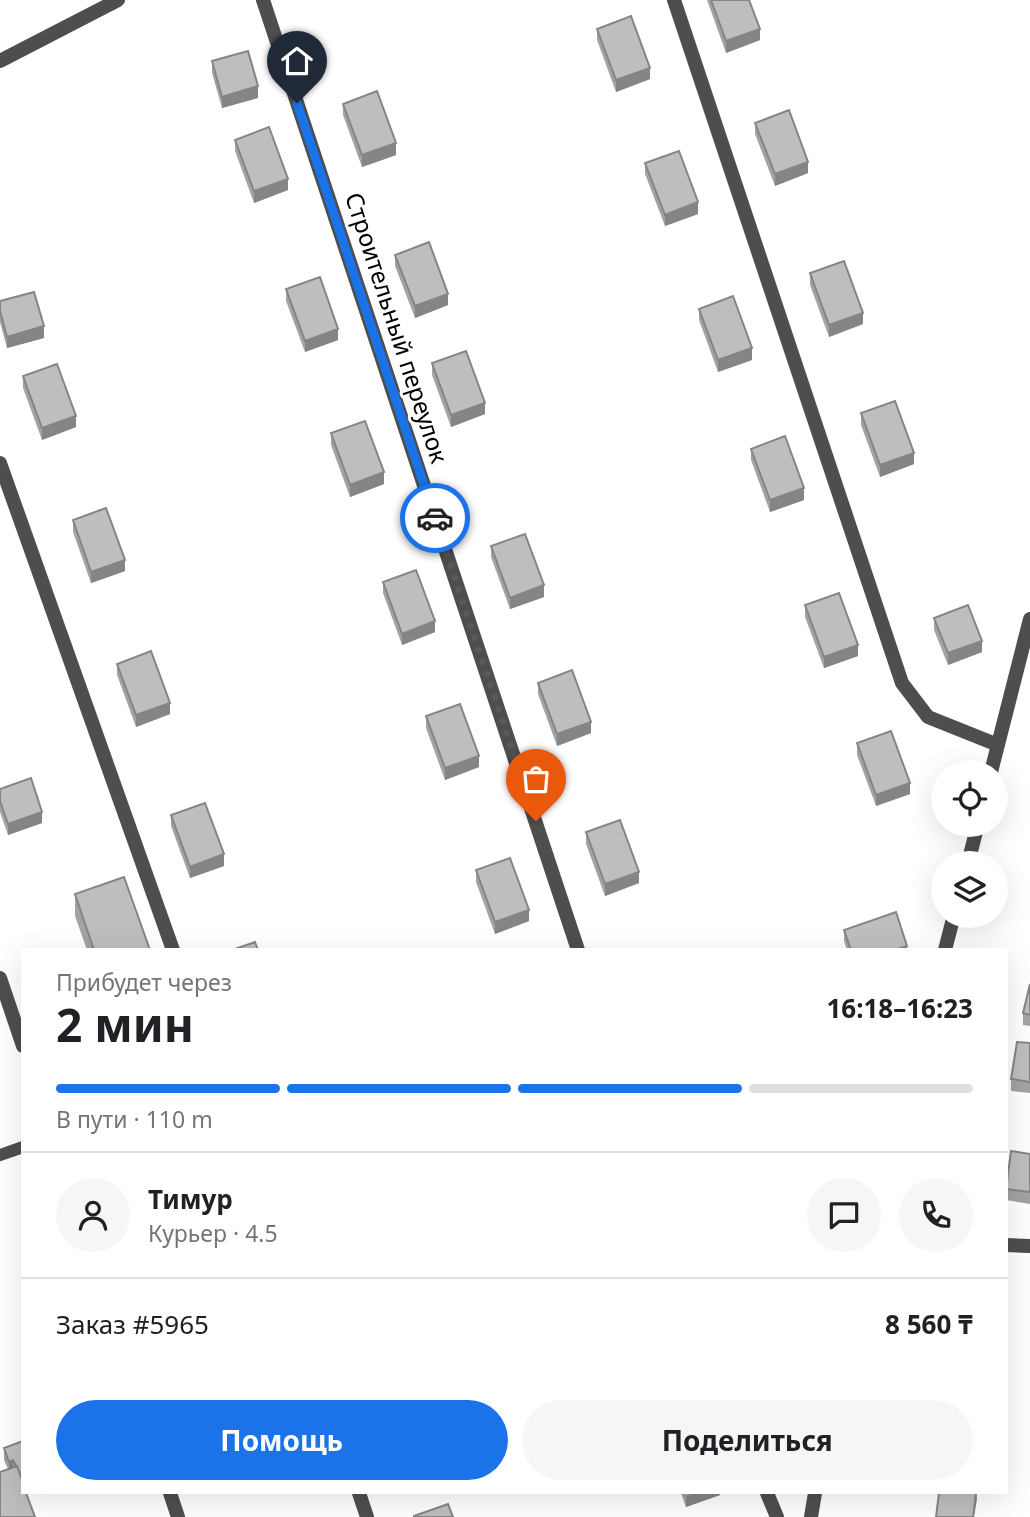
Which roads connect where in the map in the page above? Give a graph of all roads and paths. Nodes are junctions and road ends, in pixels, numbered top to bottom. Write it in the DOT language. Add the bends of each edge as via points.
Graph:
graph roads {
  1 [pos="118,0"];
  2 [pos="263,0"];
  3 [pos="674,0"];
  4 [pos="0,61"];
  5 [pos="0,463"];
  6 [pos="1030,619"];
  7 [pos="998,745"];
  8 [pos="994,760"];
  9 [pos="951,928"];
  10 [pos="172,948"];
  11 [pos="577,948"];
  12 [pos="946,948"];
  13 [pos="0,978"];
  14 [pos="21,1040"];
  15 [pos="21,1148"];
  16 [pos="0,1155"];
  17 [pos="1008,1245"];
  18 [pos="1030,1246"];
  19 [pos="170,1494"];
  20 [pos="359,1494"];
  21 [pos="766,1494"];
  22 [pos="815,1494"];
  23 [pos="178,1517"];
  24 [pos="368,1517"];
  25 [pos="777,1517"];
  26 [pos="811,1517"];
  1 -- 4 [label="street"];
  2 -- 11 [label="street, Строительный переулок"];
  3 -- 7 [label="street" via="902,683 928,716"];
  5 -- 10 [label="street"];
  6 -- 7 [label="street"];
  7 -- 8 [label="street"];
  9 -- 12 [label="street"];
  13 -- 14 [label="street"];
  15 -- 16 [label="lane"];
  17 -- 18 [label="street"];
  19 -- 23 [label="street"];
  20 -- 24 [label="street"];
  21 -- 25 [label="street"];
  22 -- 26 [label="street"];
}
